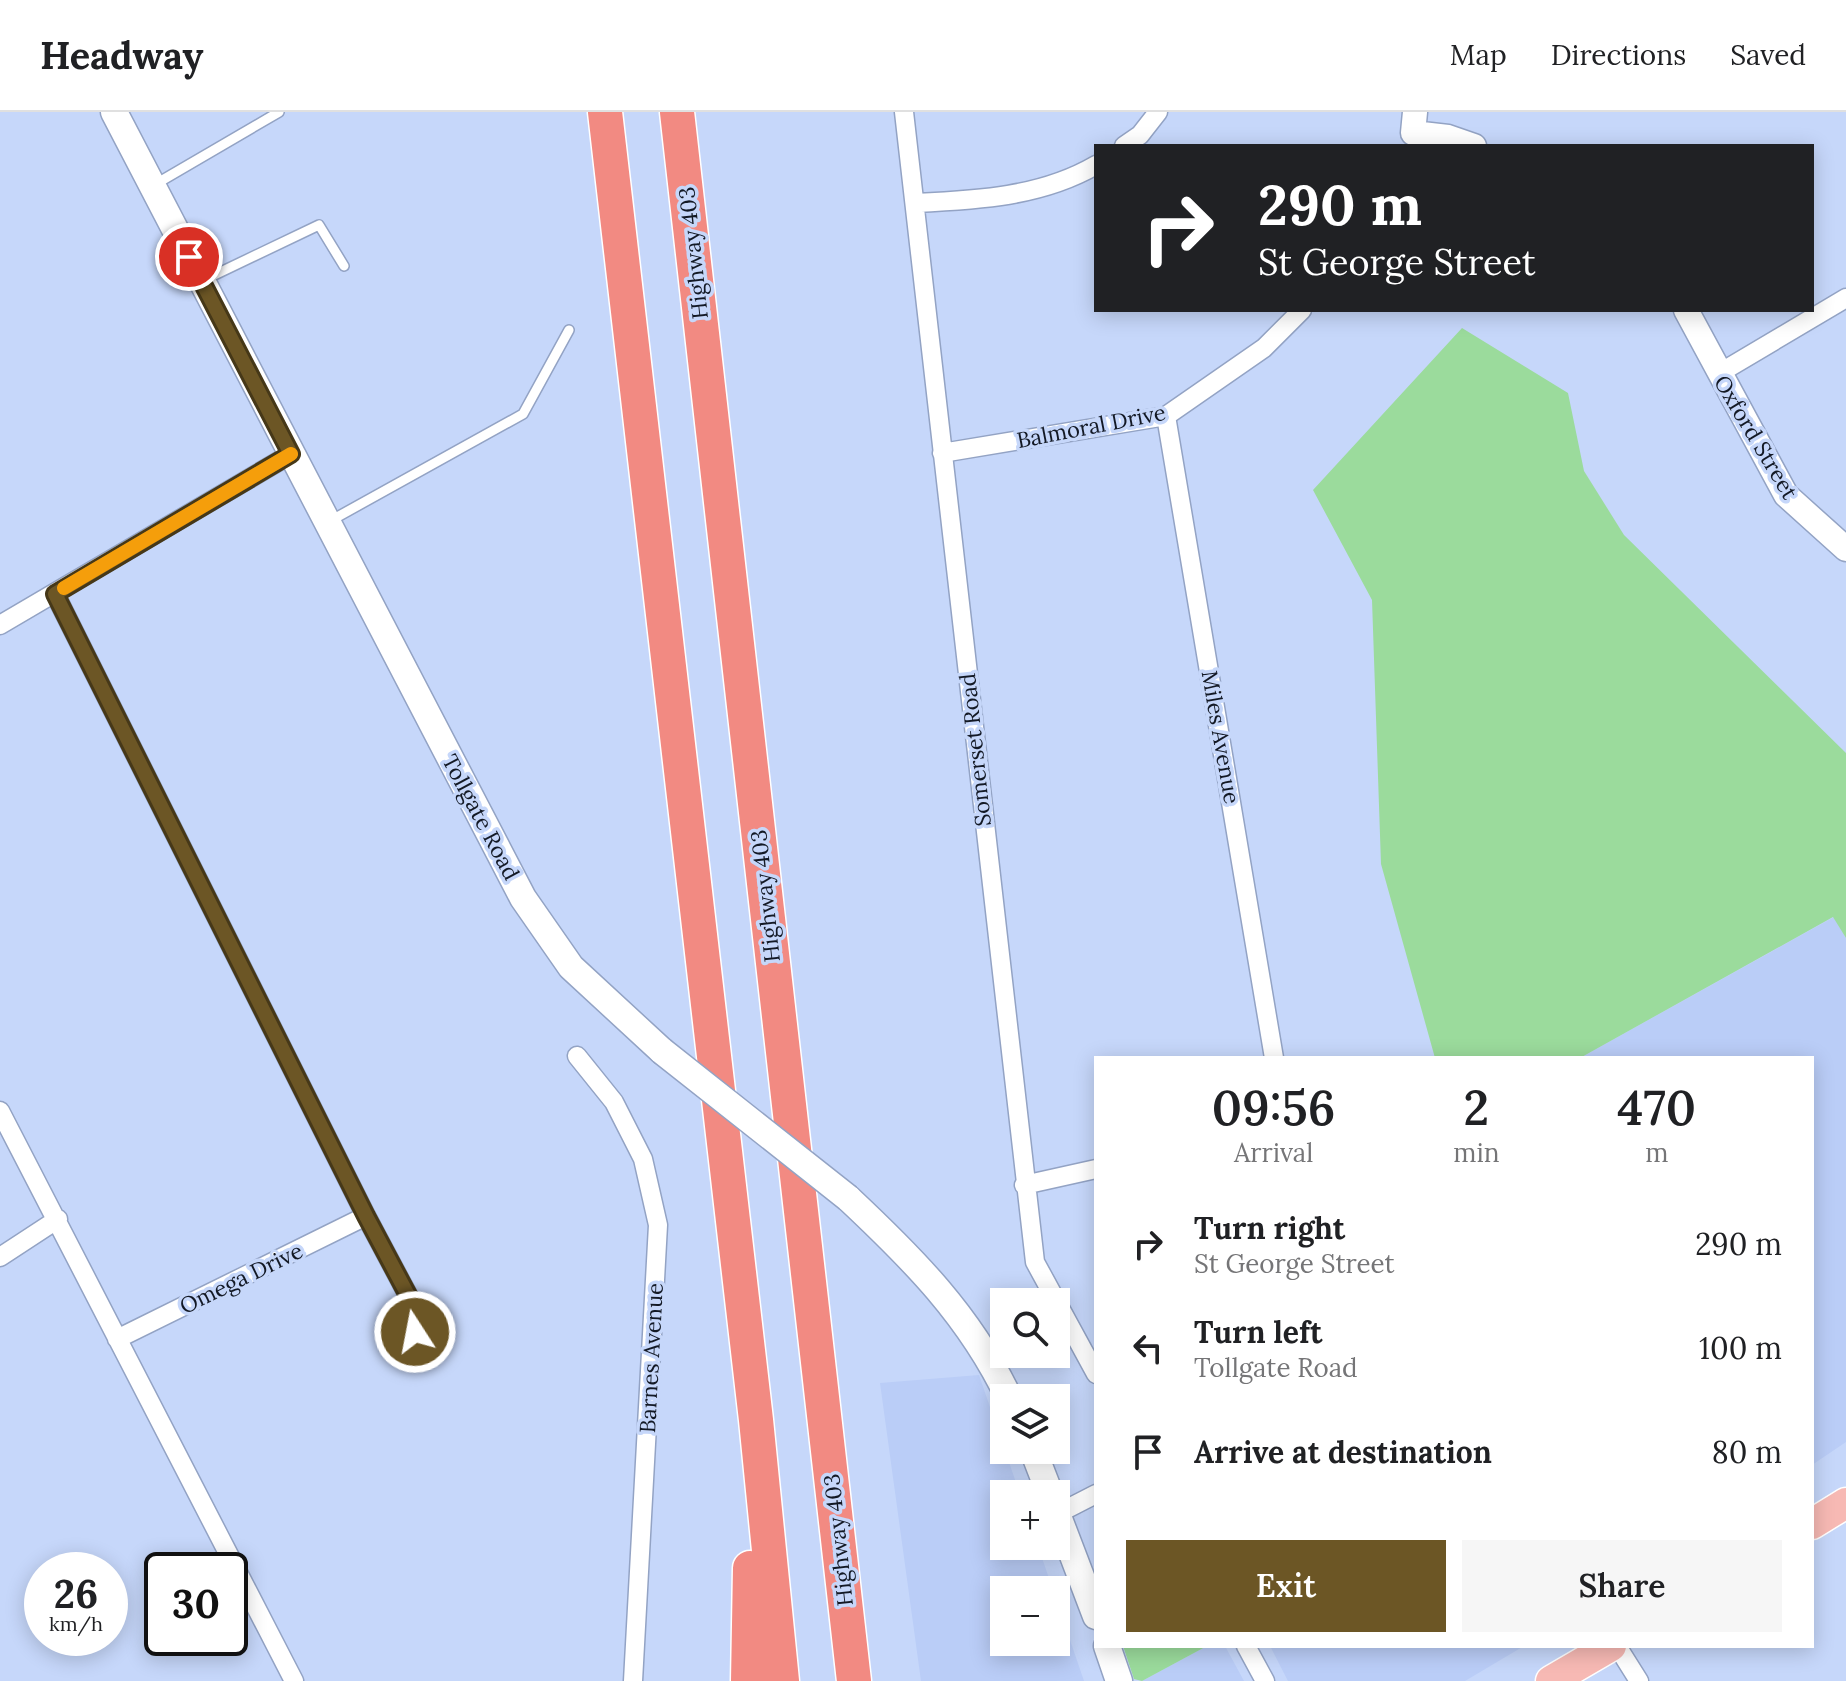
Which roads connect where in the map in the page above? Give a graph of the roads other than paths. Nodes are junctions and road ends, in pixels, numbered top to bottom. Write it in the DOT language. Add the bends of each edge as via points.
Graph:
graph roads {
  1 [pos="114,112"];
  2 [pos="279,112"];
  3 [pos="605,112"];
  4 [pos="677,112"];
  5 [pos="904,112"];
  6 [pos="1158,112"];
  7 [pos="1411,130"];
  8 [pos="1127,144"];
  9 [pos="1468,144"];
  10 [pos="1094,166"];
  11 [pos="152,186"];
  12 [pos="915,203"];
  13 [pos="344,266"];
  14 [pos="201,281"];
  15 [pos="1846,298"];
  16 [pos="1300,312"];
  17 [pos="1687,312"];
  18 [pos="569,330"];
  19 [pos="1718,374"];
  20 [pos="1166,416"];
  21 [pos="942,453"];
  22 [pos="291,454"];
  23 [pos="326,523"];
  24 [pos="1846,549"];
  25 [pos="55,594"];
  26 [pos="0,625"];
  27 [pos="577,1056"];
  28 [pos="1274,1056"];
  29 [pos="0,1111"];
  30 [pos="1094,1169"];
  31 [pos="1024,1185"];
  32 [pos="366,1216"];
  33 [pos="58,1219"];
  34 [pos="0,1257"];
  35 [pos="415,1332"];
  36 [pos="117,1339"];
  37 [pos="1094,1370"];
  38 [pos="1002,1384"];
  39 [pos="756,1420"];
  40 [pos="1094,1495"];
  41 [pos="1070,1501"];
  42 [pos="1846,1503"];
  43 [pos="1814,1523"];
  44 [pos="1070,1548"];
  45 [pos="1094,1611"];
  46 [pos="1108,1648"];
  47 [pos="1247,1648"];
  48 [pos="1608,1648"];
  49 [pos="1618,1648"];
  50 [pos="294,1681"];
  51 [pos="633,1681"];
  52 [pos="748,1681"];
  53 [pos="782,1681"];
  54 [pos="854,1681"];
  55 [pos="1119,1681"];
  56 [pos="1265,1681"];
  57 [pos="1551,1681"];
  58 [pos="1639,1681"];
  1 -- 11 [label="main road, Tollgate Road"];
  2 -- 11 [label="lane"];
  3 -- 39 [label="highway"];
  4 -- 54 [label="highway, Highway 403"];
  5 -- 12 [label="street, Somerset Road"];
  6 -- 8 [label="street"];
  7 -- 9 [label="street"];
  10 -- 12 [label="street" via="1060,182 995,199"];
  11 -- 14 [label="main road, Tollgate Road"];
  12 -- 21 [label="street, Somerset Road"];
  13 -- 14 [label="lane" via="319,225"];
  14 -- 22 [label="main road, Tollgate Road"];
  15 -- 19 [label="street"];
  16 -- 20 [label="street, Balmoral Drive" via="1264,348"];
  17 -- 19 [label="street, Oxford Street"];
  18 -- 23 [label="lane" via="523,414"];
  19 -- 24 [label="street, Oxford Street" via="1786,495"];
  20 -- 21 [label="street, Balmoral Drive"];
  20 -- 28 [label="street, Miles Avenue"];
  21 -- 31 [label="street, Somerset Road"];
  22 -- 23 [label="main road, Tollgate Road"];
  22 -- 25 [label="street"];
  23 -- 38 [label="main road, Tollgate Road, bridge" via="523,898 571,967 662,1051 848,1198 926,1272 989,1356"];
  25 -- 26 [label="street"];
  25 -- 32 [label="street"];
  27 -- 51 [label="street, Barnes Avenue" via="614,1102 643,1159 658,1225"];
  29 -- 33 [label="street"];
  30 -- 31 [label="street"];
  31 -- 37 [label="street, Somerset Road" via="1035,1262"];
  32 -- 35 [label="street" via="409,1297"];
  32 -- 36 [label="street, Omega Drive"];
  33 -- 34 [label="street"];
  33 -- 36 [label="street"];
  36 -- 50 [label="street"];
  39 -- 52 [label="highway" via="748,1469"];
  39 -- 53 [label="highway"];
  40 -- 41 [label="street"];
  42 -- 43 [label="main road"];
  44 -- 45 [label="main road"];
  46 -- 55 [label="main road"];
  47 -- 56 [label="street"];
  48 -- 57 [label="main road"];
  49 -- 58 [label="street"];
}
